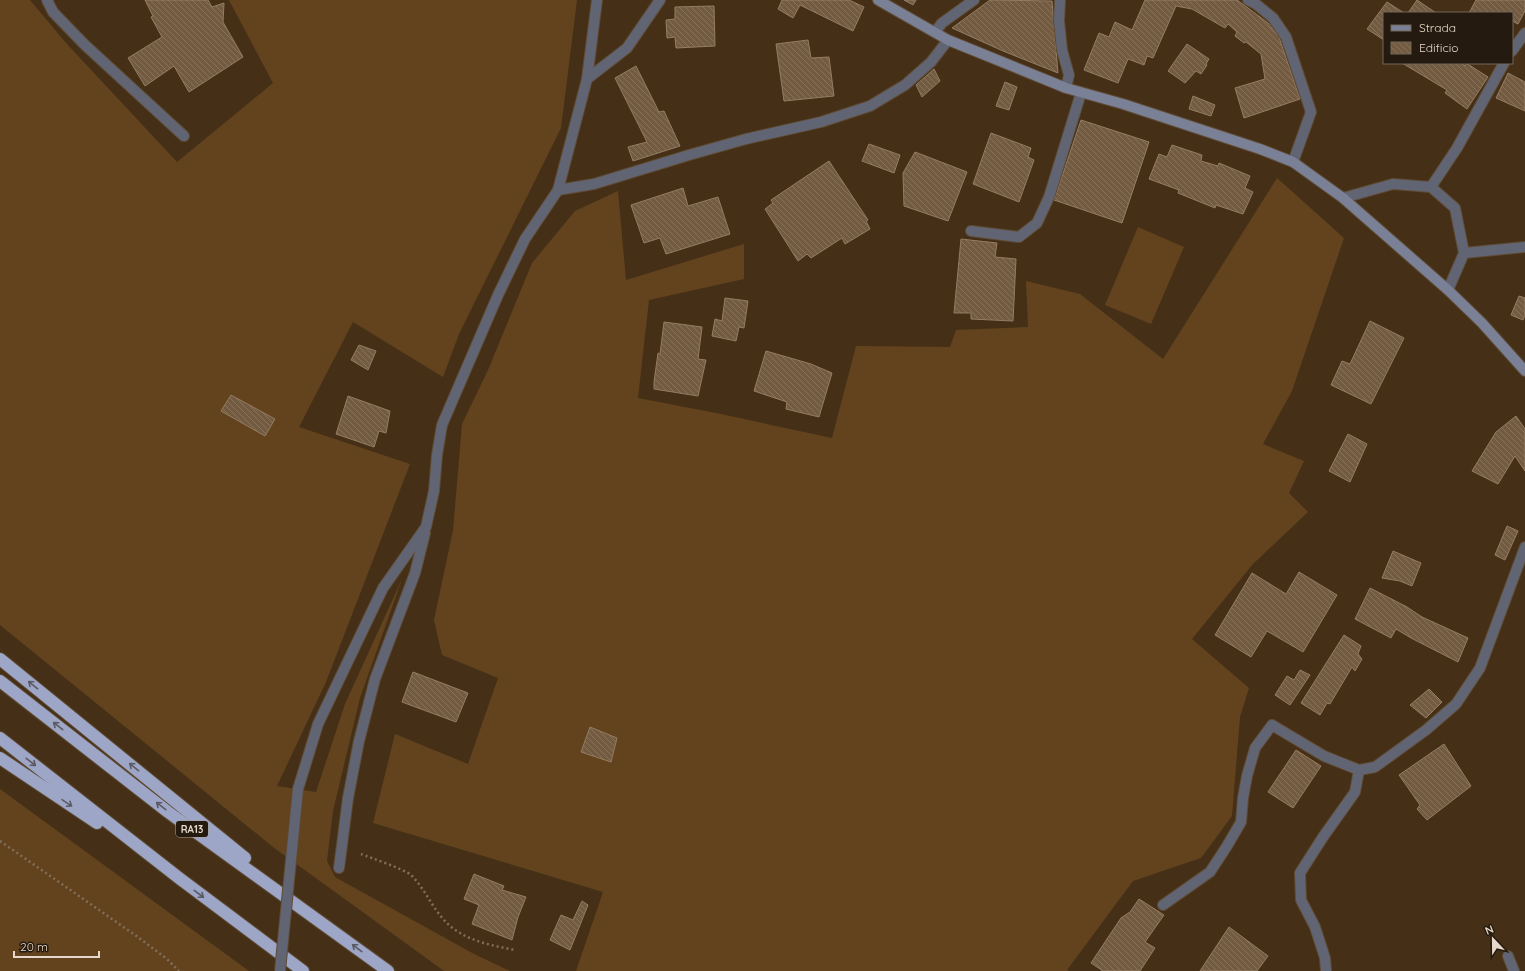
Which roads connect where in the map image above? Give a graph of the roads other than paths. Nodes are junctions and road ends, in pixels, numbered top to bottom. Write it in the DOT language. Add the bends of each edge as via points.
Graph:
graph roads {
  1 [pos="47,0"];
  2 [pos="597,0"];
  3 [pos="660,0"];
  4 [pos="878,0"];
  5 [pos="974,0"];
  6 [pos="1060,0"];
  7 [pos="1248,0"];
  8 [pos="935,32"];
  9 [pos="1525,33"];
  10 [pos="948,40"];
  11 [pos="1513,50"];
  12 [pos="1503,64"];
  13 [pos="587,79"];
  14 [pos="1066,88"];
  15 [pos="1081,93"];
  16 [pos="184,136"];
  17 [pos="1293,162"];
  18 [pos="1431,187"];
  19 [pos="558,190"];
  20 [pos="1343,198"];
  21 [pos="971,231"];
  22 [pos="1525,248"];
  23 [pos="1464,253"];
  24 [pos="1448,290"];
  25 [pos="1525,371"];
  26 [pos="426,527"];
  27 [pos="1525,547"];
  28 [pos="0,659"];
  29 [pos="0,681"];
  30 [pos="0,738"];
  31 [pos="0,758"];
  32 [pos="1359,770"];
  33 [pos="339,868"];
  34 [pos="179,878"];
  35 [pos="1163,905"];
  36 [pos="338,933"];
  37 [pos="1508,956"];
  38 [pos="280,971"];
  39 [pos="303,971"];
  40 [pos="388,971"];
  41 [pos="1326,971"];
  42 [pos="1514,971"];
  1 -- 16 [label="street" via="53,12 85,45"];
  2 -- 13 [label="street"];
  3 -- 13 [label="street" via="627,48"];
  4 -- 8 [label="main road"];
  5 -- 8 [label="street" via="942,23"];
  6 -- 14 [label="street" via="1062,50 1070,74"];
  7 -- 17 [label="street" via="1272,18 1286,37 1311,112"];
  8 -- 10 [label="main road"];
  9 -- 11 [label="street"];
  10 -- 14 [label="main road"];
  10 -- 19 [label="street" via="932,62 905,85 870,106 821,122 689,155 594,184"];
  12 -- 18 [label="street" via="1457,148"];
  13 -- 19 [label="street"];
  14 -- 15 [label="main road"];
  15 -- 17 [label="main road" via="1123,104"];
  15 -- 21 [label="street" via="1049,198 1037,223 1019,237"];
  17 -- 20 [label="main road"];
  18 -- 20 [label="street" via="1393,184"];
  18 -- 23 [label="street" via="1456,208"];
  19 -- 26 [label="street" via="525,239 442,425 434,491"];
  20 -- 24 [label="main road"];
  22 -- 23 [label="street"];
  23 -- 24 [label="street"];
  24 -- 25 [label="main road"];
  26 -- 33 [label="street" via="415,573 375,679 359,741"];
  26 -- 38 [label="street, bridge" via="383,588 318,724 298,789"];
  27 -- 32 [label="street" via="1480,668 1456,704 1426,730 1375,767"];
  36 -- 28 [label="highway, one-way"];
  36 -- 29 [label="highway, RA13, one-way" via="168,812"];
  30 -- 34 [label="highway, one-way"];
  31 -- 34 [label="highway, one-way"];
  32 -- 35 [label="street" via="1324,756 1272,725 1255,748 1247,776 1241,822 1228,846 1210,872"];
  32 -- 41 [label="street" via="1355,792 1300,874 1301,900 1315,927 1325,958"];
  34 -- 39 [label="highway, one-way"];
  40 -- 36 [label="highway, RA13, one-way"];
  37 -- 42 [label="street"];
}
